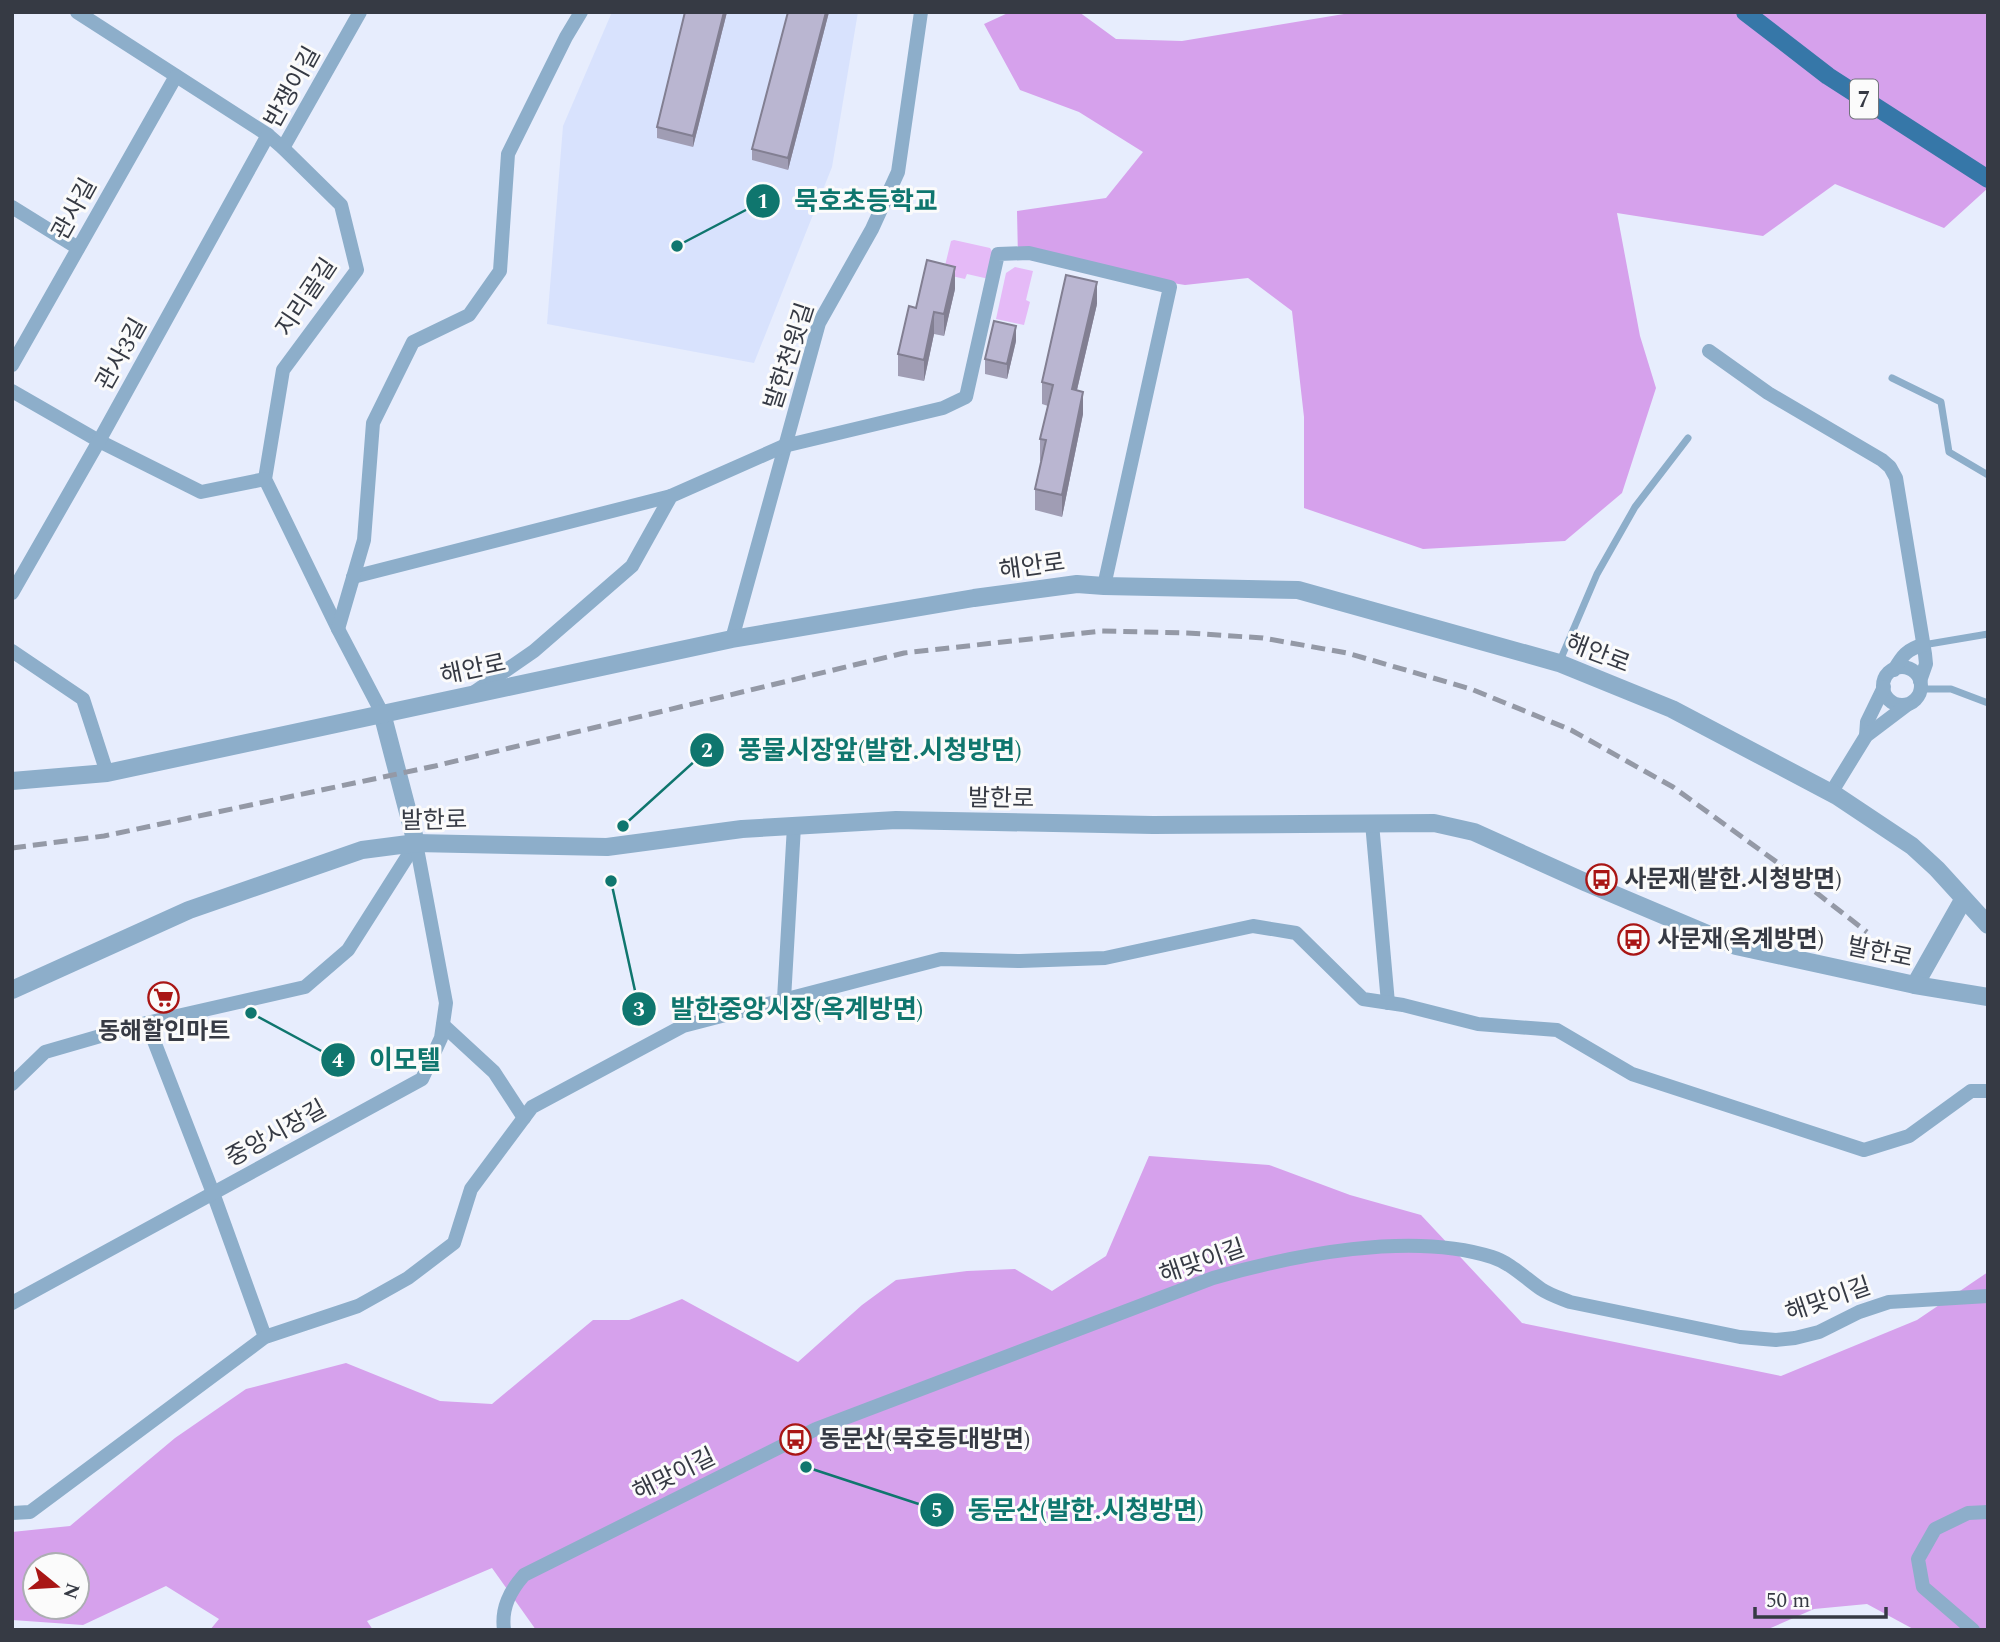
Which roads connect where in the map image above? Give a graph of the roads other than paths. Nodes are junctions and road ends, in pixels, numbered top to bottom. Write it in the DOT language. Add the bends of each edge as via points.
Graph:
graph roads {
  1 [pos="77,12"];
  2 [pos="360,12"];
  3 [pos="581,12"];
  4 [pos="921,12"];
  5 [pos="1745,12"];
  6 [pos="176,76"];
  7 [pos="268,135"];
  8 [pos="284,148"];
  9 [pos="1988,179"];
  10 [pos="12,208"];
  11 [pos="78,248"];
  12 [pos="1709,351"];
  13 [pos="12,365"];
  14 [pos="1892,378"];
  15 [pos="12,391"];
  16 [pos="1688,438"];
  17 [pos="99,441"];
  18 [pos="784,446"];
  19 [pos="1988,475"];
  20 [pos="265,479"];
  21 [pos="671,496"];
  22 [pos="353,577"];
  23 [pos="1104,586"];
  24 [pos="12,593"];
  25 [pos="338,629"];
  26 [pos="1988,634"];
  27 [pos="732,639"];
  28 [pos="1923,645"];
  29 [pos="12,651"];
  30 [pos="1559,663"];
  31 [pos="1894,670"];
  32 [pos="1921,685"];
  33 [pos="1884,687"];
  34 [pos="472,694"];
  35 [pos="1988,702"];
  36 [pos="1907,705"];
  37 [pos="382,713"];
  38 [pos="1866,736"];
  39 [pos="107,773"];
  40 [pos="12,780"];
  41 [pos="1831,793"];
  42 [pos="1372,823"];
  43 [pos="794,826"];
  44 [pos="416,843"];
  45 [pos="1963,900"];
  46 [pos="1988,925"];
  47 [pos="1915,985"];
  48 [pos="12,990"];
  49 [pos="1988,996"];
  50 [pos="784,999"];
  51 [pos="1388,1003"];
  52 [pos="147,1023"];
  53 [pos="443,1025"];
  54 [pos="12,1084"];
  55 [pos="1988,1091"];
  56 [pos="524,1118"];
  57 [pos="213,1193"];
  58 [pos="1988,1296"];
  59 [pos="12,1303"];
  60 [pos="265,1337"];
  61 [pos="1988,1512"];
  62 [pos="12,1513"];
  63 [pos="504,1630"];
  64 [pos="1973,1630"];
  1 -- 6 [label="street, 지리골길"];
  2 -- 8 [label="street, 반쟁이길"];
  3 -- 22 [label="street" via="508,154 500,271 469,315 413,342 373,423 365,540"];
  4 -- 18 [label="street, 발한천윗길" via="898,172 819,323"];
  5 -- 9 [label="main road, 7" via="1828,76"];
  6 -- 7 [label="street, 지리골길"];
  6 -- 11 [label="street, 관사길"];
  7 -- 8 [label="street, 지리골길"];
  7 -- 17 [label="street, 관사3길"];
  8 -- 20 [label="street, 지리골길" via="341,205 357,270 283,370"];
  10 -- 11 [label="street"];
  11 -- 13 [label="street, 관사길"];
  12 -- 28 [label="street" via="1768,393 1890,467 1896,478"];
  14 -- 19 [label="lane" via="1941,402 1949,452"];
  15 -- 17 [label="street"];
  16 -- 30 [label="lane" via="1635,508 1597,574"];
  17 -- 20 [label="street" via="201,492"];
  17 -- 24 [label="street, 관사3길"];
  18 -- 21 [label="street"];
  18 -- 23 [label="street" via="943,408 966,397 998,254 1029,253 1170,287"];
  18 -- 27 [label="street, 발한천윗길"];
  20 -- 25 [label="street"];
  21 -- 22 [label="street"];
  21 -- 34 [label="street" via="632,566 534,651"];
  22 -- 25 [label="street"];
  23 -- 27 [label="street, 해안로" via="1077,584 974,598"];
  23 -- 30 [label="street, 해안로" via="1298,590"];
  25 -- 37 [label="street"];
  26 -- 28 [label="lane"];
  27 -- 34 [label="street, 해안로"];
  28 -- 31 [label="street" via="1903,654"];
  28 -- 32 [label="street" via="1926,664"];
  29 -- 39 [label="street" via="83,699"];
  30 -- 41 [label="street, 해안로" via="1672,709"];
  31 -- 32 [label="street" via="1909,669"];
  31 -- 33 [label="street"];
  32 -- 35 [label="lane" via="1951,689"];
  32 -- 36 [label="street" via="1918,697"];
  33 -- 36 [label="street" via="1893,703"];
  33 -- 38 [label="street" via="1867,722"];
  34 -- 37 [label="street, 해안로"];
  36 -- 38 [label="street"];
  37 -- 39 [label="street, 해안로"];
  37 -- 44 [label="street"];
  38 -- 41 [label="street"];
  39 -- 40 [label="street, 해안로"];
  41 -- 45 [label="street, 해안로" via="1912,846"];
  42 -- 43 [label="street, 발한로" via="896,820"];
  42 -- 47 [label="street, 발한로" via="1434,823 1474,832 1736,946"];
  42 -- 51 [label="street"];
  43 -- 44 [label="street, 발한로" via="607,847"];
  43 -- 50 [label="street"];
  44 -- 48 [label="street, 발한로" via="362,849 189,909"];
  44 -- 52 [label="street" via="348,950 304,987"];
  44 -- 53 [label="street, 중앙시장길" via="446,1003"];
  45 -- 46 [label="street, 해안로"];
  45 -- 47 [label="street"];
  47 -- 49 [label="street, 발한로"];
  50 -- 51 [label="street" via="941,959 1105,958 1253,926 1296,933 1363,999"];
  50 -- 56 [label="street" via="683,1026 532,1107"];
  51 -- 55 [label="street" via="1478,1024 1557,1030 1632,1074 1864,1150 1909,1136 1971,1091"];
  52 -- 54 [label="street" via="45,1052"];
  52 -- 57 [label="street"];
  53 -- 56 [label="street" via="494,1072"];
  53 -- 57 [label="street, 중앙시장길" via="422,1079"];
  56 -- 60 [label="street" via="471,1189 454,1243 408,1278 358,1306"];
  57 -- 59 [label="street, 중앙시장길"];
  57 -- 60 [label="street"];
  58 -- 63 [label="street, 해맞이길" via="1889,1302 1819,1332 1776,1340 1740,1337 1552,1296 1496,1258 1454,1250 1422,1246 1349,1250 1258,1265 1213,1278 817,1429 524,1575 507,1602"];
  60 -- 62 [label="street" via="30,1512"];
  61 -- 64 [label="street" via="1968,1513 1935,1529 1918,1559 1923,1587"];
}
